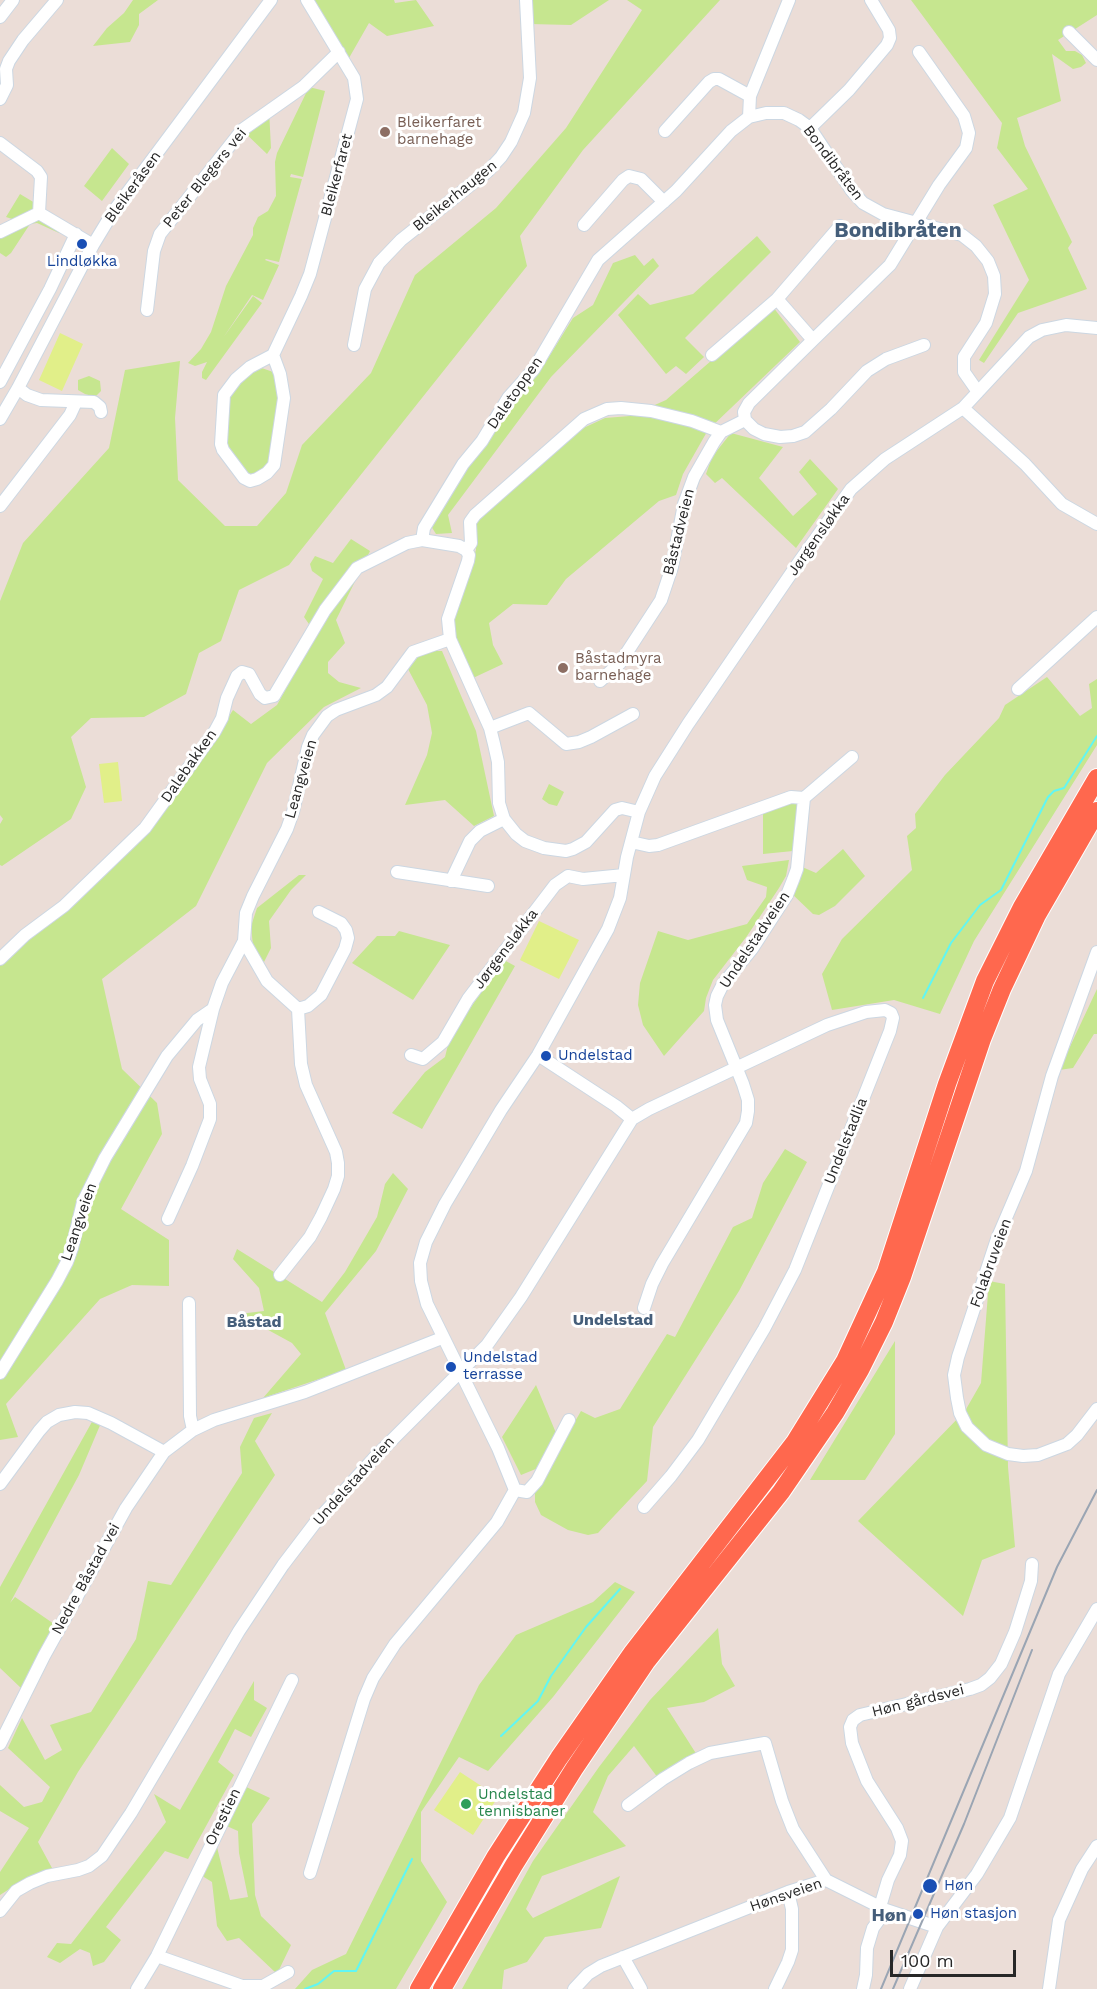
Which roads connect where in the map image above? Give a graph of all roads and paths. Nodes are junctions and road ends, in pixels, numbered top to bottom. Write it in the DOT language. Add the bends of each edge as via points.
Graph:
graph roads {
  1 [pos="13,0"];
  2 [pos="57,0"];
  3 [pos="271,0"];
  4 [pos="307,0"];
  5 [pos="526,0"];
  6 [pos="789,0"];
  7 [pos="871,0"];
  8 [pos="0,17"];
  9 [pos="1069,32"];
  10 [pos="339,52"];
  11 [pos="919,52"];
  12 [pos="1097,60"];
  13 [pos="750,96"];
  14 [pos="0,99"];
  15 [pos="749,117"];
  16 [pos="810,128"];
  17 [pos="665,131"];
  18 [pos="0,143"];
  19 [pos="664,202"];
  20 [pos="39,213"];
  21 [pos="917,222"];
  22 [pos="584,225"];
  23 [pos="840,226"];
  24 [pos="0,232"];
  25 [pos="76,234"];
  26 [pos="93,244"];
  27 [pos="777,299"];
  28 [pos="147,310"];
  29 [pos="1097,328"];
  30 [pos="813,340"];
  31 [pos="354,345"];
  32 [pos="924,345"];
  33 [pos="273,355"];
  34 [pos="712,355"];
  35 [pos="0,382"];
  36 [pos="18,388"];
  37 [pos="978,392"];
  38 [pos="76,402"];
  39 [pos="963,408"];
  40 [pos="101,412"];
  41 [pos="0,419"];
  42 [pos="745,420"];
  43 [pos="721,432"];
  44 [pos="0,506"];
  45 [pos="1097,524"];
  46 [pos="422,540"];
  47 [pos="466,550"];
  48 [pos="1097,617"];
  49 [pos="450,639"];
  50 [pos="600,681"];
  51 [pos="1018,689"];
  52 [pos="633,714"];
  53 [pos="490,728"];
  54 [pos="852,757"];
  55 [pos="1097,778"];
  56 [pos="804,798"];
  57 [pos="639,812"];
  58 [pos="1097,812"];
  59 [pos="504,819"];
  60 [pos="631,842"];
  61 [pos="397,872"];
  62 [pos="624,875"];
  63 [pos="451,880"];
  64 [pos="488,886"];
  65 [pos="319,912"];
  66 [pos="244,941"];
  67 [pos="1097,952"];
  68 [pos="0,959"];
  69 [pos="213,1009"];
  70 [pos="298,1009"];
  71 [pos="411,1055"];
  72 [pos="538,1055"];
  73 [pos="738,1069"];
  74 [pos="632,1119"];
  75 [pos="168,1219"];
  76 [pos="280,1275"];
  77 [pos="189,1303"];
  78 [pos="644,1308"];
  79 [pos="442,1338"];
  80 [pos="0,1373"];
  81 [pos="460,1373"];
  82 [pos="1097,1409"];
  83 [pos="569,1420"];
  84 [pos="193,1430"];
  85 [pos="164,1452"];
  86 [pos="0,1484"];
  87 [pos="515,1490"];
  88 [pos="644,1507"];
  89 [pos="1032,1564"];
  90 [pos="1097,1609"];
  91 [pos="292,1680"];
  92 [pos="0,1744"];
  93 [pos="628,1805"];
  94 [pos="1097,1846"];
  95 [pos="310,1873"];
  96 [pos="826,1880"];
  97 [pos="788,1892"];
  98 [pos="883,1908"];
  99 [pos="0,1911"];
  100 [pos="937,1927"];
  101 [pos="157,1956"];
  102 [pos="623,1957"];
  103 [pos="288,1972"];
  104 [pos="138,1989"];
  105 [pos="419,1989"];
  106 [pos="442,1989"];
  107 [pos="574,1989"];
  108 [pos="641,1989"];
  109 [pos="775,1989"];
  110 [pos="863,1989"];
  111 [pos="910,1989"];
  112 [pos="1049,1989"];
  1 -- 8 [label="street"];
  2 -- 14 [label="street" via="9,61"];
  3 -- 26 [label="street, Bleikeråsen"];
  4 -- 10 [label="street, Bleikerfaret"];
  5 -- 31 [label="street, Bleikerhaugen" via="530,78 524,114 511,142 488,171 401,240 379,263 365,289"];
  6 -- 13 [label="street"];
  7 -- 16 [label="street" via="890,38 849,90"];
  9 -- 12 [label="street"];
  10 -- 28 [label="street, Peter Blegers vei" via="303,87 242,130 160,234 154,251"];
  10 -- 33 [label="street, Bleikerfaret" via="354,78 357,99 310,274"];
  11 -- 21 [label="street" via="964,116 969,132 966,148"];
  13 -- 15 [label="street"];
  13 -- 17 [label="street" via="714,79"];
  15 -- 16 [label="street, Bondibråten" via="784,113"];
  15 -- 19 [label="street"];
  16 -- 21 [label="street, Bondibråten" via="863,203 883,214"];
  18 -- 20 [label="street" via="41,177"];
  19 -- 22 [label="street" via="641,179 629,176"];
  19 -- 46 [label="street, Daletoppen" via="593,267 534,369 508,398 463,464 424,528"];
  20 -- 24 [label="street"];
  20 -- 25 [label="street"];
  21 -- 30 [label="street" via="890,265"];
  21 -- 37 [label="street, Bondibråten" via="962,235 988,261 994,276 995,294 986,323 964,357 964,372"];
  23 -- 27 [label="street"];
  25 -- 26 [label="street"];
  25 -- 35 [label="street"];
  26 -- 36 [label="street, Bleikeråsen"];
  27 -- 30 [label="street"];
  27 -- 34 [label="street"];
  29 -- 37 [label="street, Jørgensløkka" via="1066,325 1042,330 1029,337"];
  30 -- 42 [label="street" via="749,403"];
  32 -- 42 [label="street" via="886,359 867,371 805,432 780,437 764,434"];
  33 -- 33 [label="street" via="236,379 224,395 221,444 250,481 274,465 284,398"];
  36 -- 38 [label="street" via="41,400"];
  36 -- 41 [label="street, Bleikeråsen"];
  37 -- 39 [label="street, Jørgensløkka"];
  38 -- 40 [label="street" via="94,402"];
  38 -- 44 [label="street"];
  39 -- 45 [label="street" via="1062,504"];
  39 -- 57 [label="street, Jørgensløkka" via="885,459 851,489 688,724 655,776"];
  42 -- 43 [label="street"];
  43 -- 47 [label="street" via="651,411 621,408 594,414 575,426 475,515 470,522 471,543"];
  43 -- 50 [label="street, Båstadveien" via="694,477 684,504 672,567 661,600 620,663"];
  46 -- 47 [label="street"];
  46 -- 68 [label="street, Dalebakken" via="407,543 357,568 326,610 274,696 265,698 260,694 249,674 242,672 237,676 215,731 145,828 64,906"];
  47 -- 49 [label="street" via="468,561 448,620"];
  48 -- 51 [label="street"];
  49 -- 53 [label="street"];
  49 -- 66 [label="street, Leangveien" via="413,652 387,687 336,710 319,725 308,747 287,829 246,913"];
  52 -- 53 [label="street" via="579,742 566,744 532,708"];
  53 -- 59 [label="street"];
  54 -- 56 [label="street"];
  55 -- 105 [label="highway" via="1027,898 985,981 886,1272 845,1361 795,1442 633,1652 559,1758 496,1856"];
  56 -- 60 [label="street" via="791,797 658,845"];
  56 -- 73 [label="street, Undelstadveien" via="797,869 787,895 752,949 723,984 714,1005 719,1027"];
  57 -- 59 [label="street" via="615,810 586,842 559,851 525,841"];
  57 -- 60 [label="street, Jørgensløkka"];
  58 -- 106 [label="highway" via="1061,870 1002,989 902,1277 860,1370 781,1492 640,1671 514,1864"];
  59 -- 63 [label="street" via="470,841"];
  60 -- 62 [label="street, Jørgensløkka"];
  61 -- 63 [label="street"];
  62 -- 71 [label="street, Jørgensløkka" via="583,879 568,876 555,885 468,999 443,1042 423,1059"];
  62 -- 72 [label="street, Jørgensløkka" via="608,929"];
  63 -- 64 [label="street"];
  65 -- 70 [label="street" via="341,923 348,938 321,995"];
  66 -- 69 [label="street, Leangveien"];
  66 -- 70 [label="street" via="267,981"];
  67 -- 82 [label="street, Folabruveien" via="954,1375 958,1405 967,1427 986,1445 1008,1454 1038,1455 1066,1444"];
  69 -- 75 [label="street" via="199,1067 210,1104 210,1119"];
  69 -- 80 [label="street, Leangveien" via="197,1020 167,1056 105,1158 83,1202 67,1262"];
  70 -- 76 [label="street" via="306,1085 336,1152 338,1176 310,1237"];
  72 -- 74 [label="street"];
  72 -- 79 [label="street" via="501,1110 426,1242 420,1263 422,1281"];
  73 -- 74 [label="street, Undelstadlia"];
  73 -- 78 [label="street" via="748,1100 746,1123 662,1264"];
  73 -- 88 [label="street, Undelstadlia" via="827,1025 866,1012 885,1010 893,1018 782,1296 698,1440"];
  74 -- 81 [label="street, Undelstadveien" via="504,1322"];
  77 -- 84 [label="street"];
  79 -- 81 [label="street"];
  79 -- 84 [label="street, Nedre Båstad vei" via="305,1392"];
  81 -- 87 [label="street"];
  81 -- 99 [label="street, Undelstadveien" via="356,1477 283,1565 238,1631 102,1856 89,1866 30,1883 16,1891"];
  83 -- 87 [label="street" via="537,1481 527,1492"];
  84 -- 85 [label="street, Nedre Båstad vei"];
  85 -- 86 [label="street" via="88,1413 59,1415 39,1431"];
  85 -- 92 [label="street, Nedre Båstad vei" via="126,1508"];
  87 -- 95 [label="street" via="497,1522 395,1644 373,1678"];
  89 -- 98 [label="street, Høn gårdsvei" via="1031,1581 1015,1632 990,1678 970,1689 860,1715 849,1727 867,1781 902,1840"];
  90 -- 100 [label="street" via="1059,1674 1010,1818 977,1874"];
  91 -- 101 [label="street, Orestien"];
  93 -- 96 [label="street" via="663,1779 710,1753 765,1743 793,1829"];
  94 -- 112 [label="street" via="1059,1920"];
  96 -- 97 [label="street, Hønsveien"];
  96 -- 98 [label="street, Hønsveien"];
  97 -- 102 [label="street, Hønsveien"];
  97 -- 109 [label="street" via="792,1950"];
  98 -- 100 [label="street, Hønsveien"];
  98 -- 110 [label="street" via="867,1948"];
  100 -- 111 [label="street"];
  101 -- 103 [label="street" via="242,1986 263,1986"];
  101 -- 104 [label="street, Orestien"];
  102 -- 107 [label="street, Hønsveien" via="588,1974"];
  102 -- 108 [label="street"];
}
